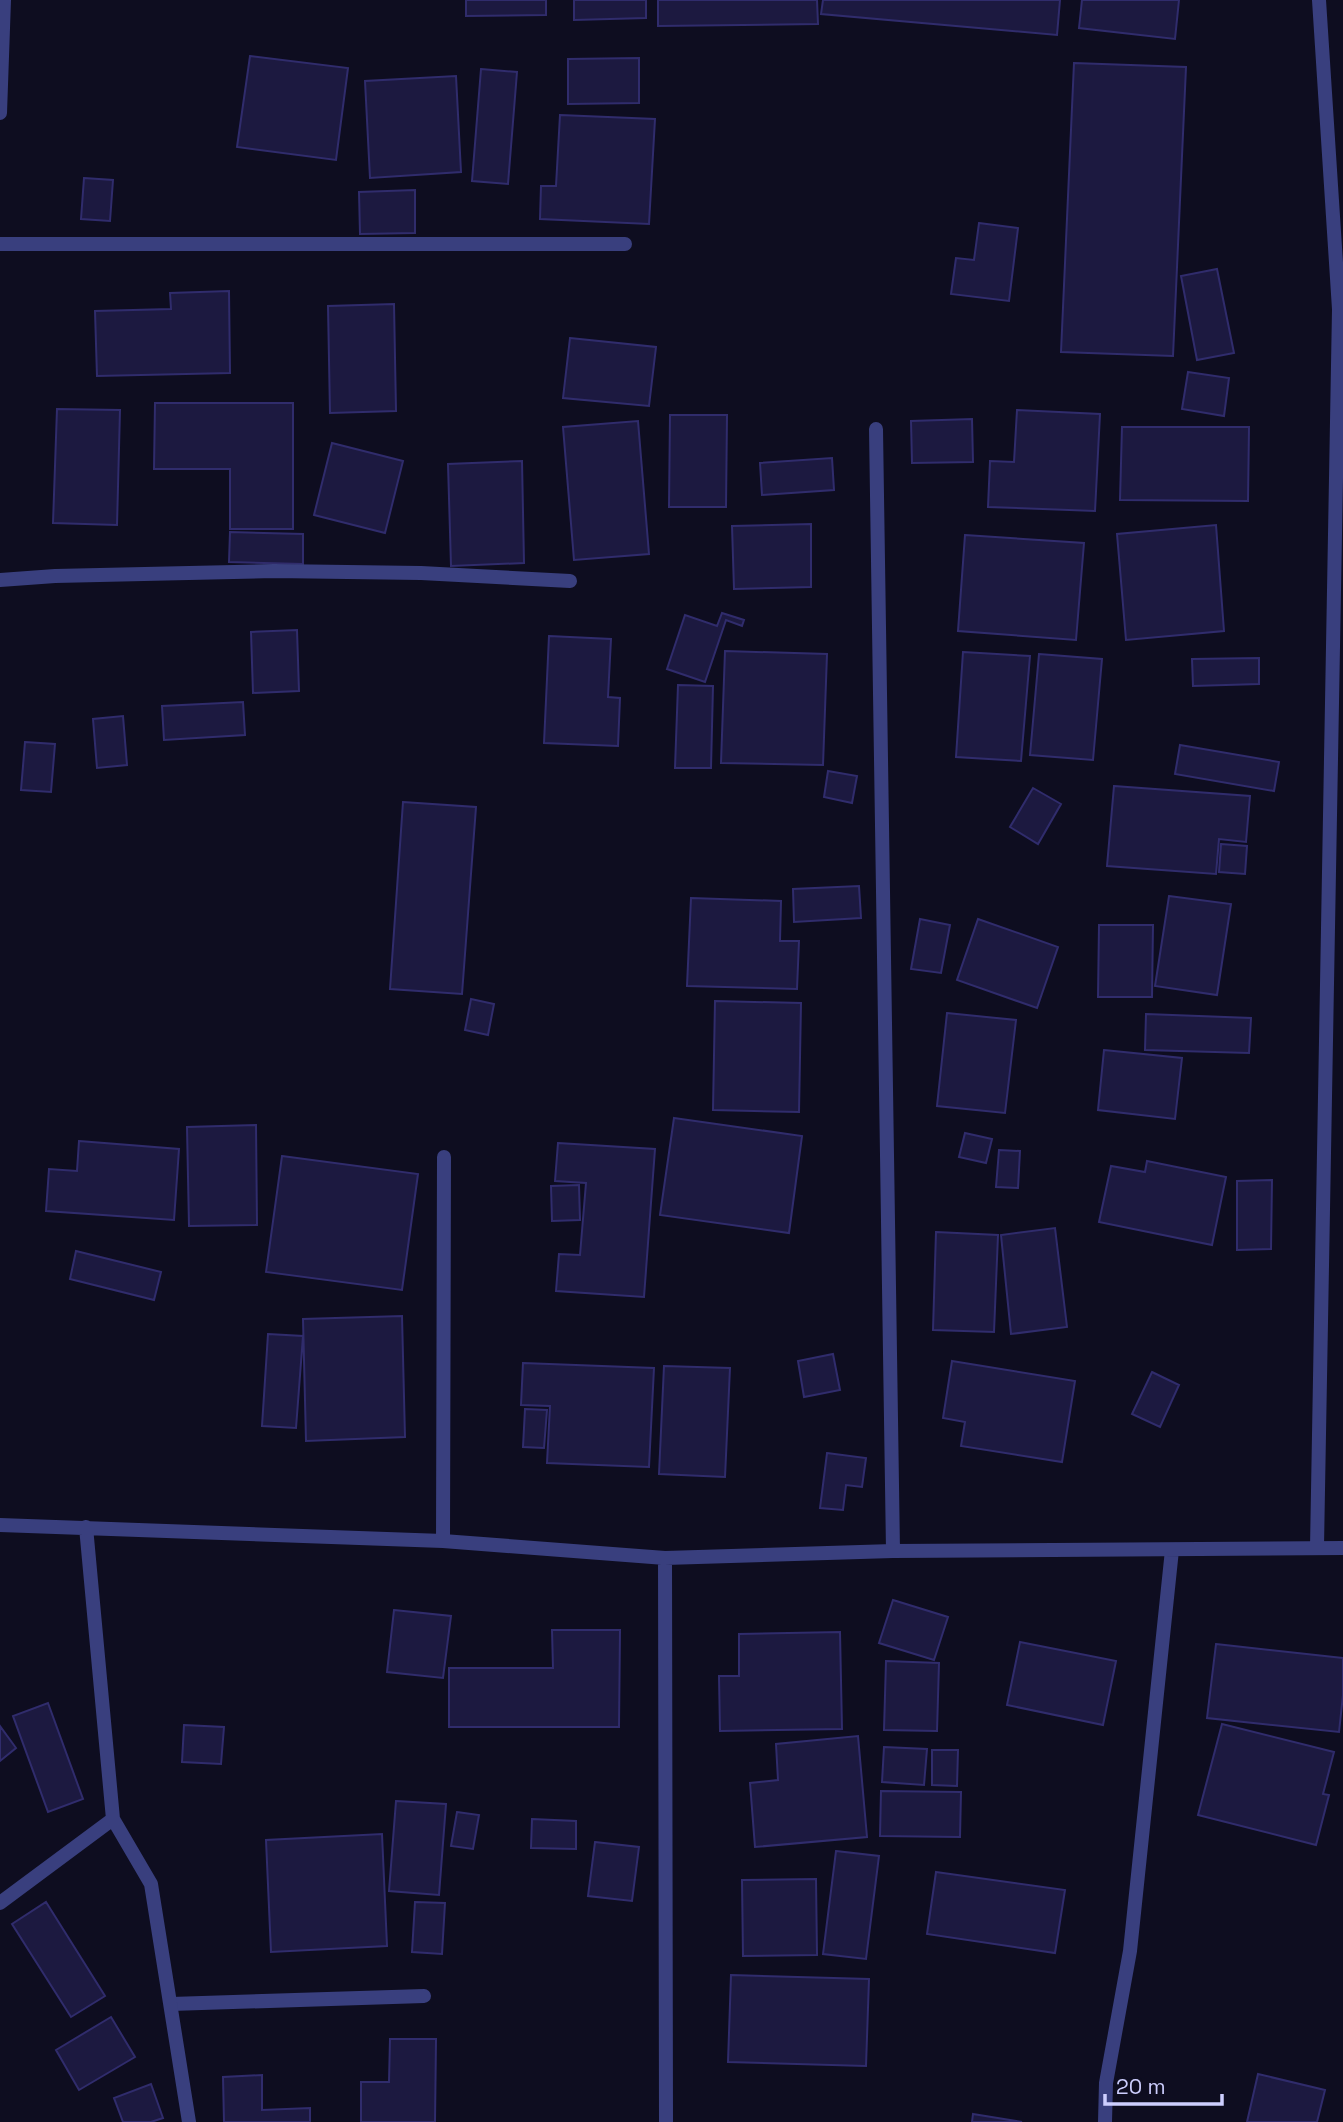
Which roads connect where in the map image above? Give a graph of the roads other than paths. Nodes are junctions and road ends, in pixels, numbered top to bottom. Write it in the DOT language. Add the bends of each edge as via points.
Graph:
graph roads {
  1 [pos="4,0"];
  2 [pos="1319,0"];
  3 [pos="0,113"];
  4 [pos="0,243"];
  5 [pos="625,244"];
  6 [pos="1341,309"];
  7 [pos="876,429"];
  8 [pos="1339,549"];
  9 [pos="0,580"];
  10 [pos="570,581"];
  11 [pos="444,1157"];
  12 [pos="0,1525"];
  13 [pos="86,1527"];
  14 [pos="443,1541"];
  15 [pos="1317,1547"];
  16 [pos="1343,1548"];
  17 [pos="1172,1550"];
  18 [pos="893,1551"];
  19 [pos="665,1558"];
  20 [pos="113,1819"];
  21 [pos="0,1903"];
  22 [pos="424,1996"];
  23 [pos="171,2004"];
  24 [pos="189,2122"];
  25 [pos="666,2122"];
  26 [pos="1105,2122"];
  1 -- 3 [label="street"];
  2 -- 6 [label="street"];
  4 -- 5 [label="street"];
  6 -- 8 [label="street"];
  7 -- 18 [label="street"];
  8 -- 15 [label="street"];
  9 -- 10 [label="street" via="274,571"];
  11 -- 14 [label="street"];
  12 -- 13 [label="street"];
  13 -- 14 [label="street"];
  13 -- 20 [label="street"];
  14 -- 19 [label="street"];
  15 -- 16 [label="street"];
  15 -- 17 [label="street"];
  17 -- 18 [label="street"];
  17 -- 26 [label="street" via="1130,1951 1106,2083"];
  18 -- 19 [label="street"];
  19 -- 25 [label="street"];
  20 -- 21 [label="street"];
  20 -- 23 [label="street" via="151,1884"];
  22 -- 23 [label="street"];
  23 -- 24 [label="street"];
}
